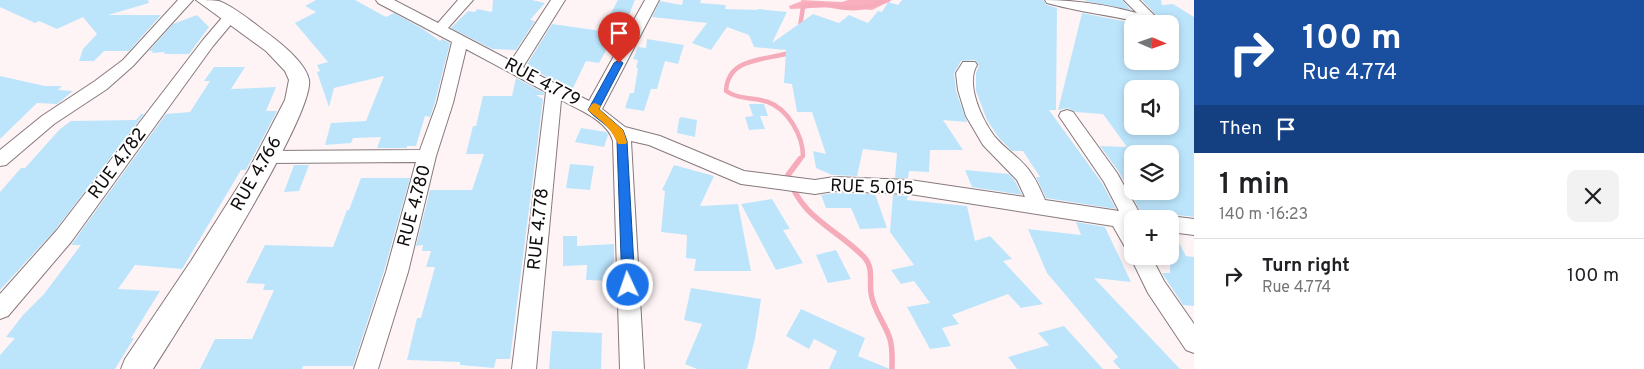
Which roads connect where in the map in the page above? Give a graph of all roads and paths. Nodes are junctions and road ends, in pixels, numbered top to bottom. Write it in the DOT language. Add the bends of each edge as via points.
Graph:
graph roads {
  1 [pos="186,0"];
  2 [pos="205,0"];
  3 [pos="383,0"];
  4 [pos="466,0"];
  5 [pos="558,0"];
  6 [pos="652,0"];
  7 [pos="1052,0"];
  8 [pos="1131,0"];
  9 [pos="231,16"];
  10 [pos="440,29"];
  11 [pos="460,41"];
  12 [pos="969,65"];
  13 [pos="514,68"];
  14 [pos="554,89"];
  15 [pos="594,110"];
  16 [pos="1067,116"];
  17 [pos="619,132"];
  18 [pos="428,156"];
  19 [pos="267,157"];
  20 [pos="0,160"];
  21 [pos="1039,207"];
  22 [pos="1126,210"];
  23 [pos="1124,219"];
  24 [pos="1179,226"];
  25 [pos="1194,228"];
  26 [pos="1145,265"];
  27 [pos="0,309"];
  28 [pos="1194,343"];
  29 [pos="136,369"];
  30 [pos="366,369"];
  31 [pos="524,369"];
  32 [pos="632,369"];
  1 -- 20 [label="street" via="128,63 48,120"];
  2 -- 9 [label="street, RUE 4.766"];
  3 -- 10 [label="street, RUE 4.779"];
  4 -- 10 [label="street"];
  5 -- 13 [label="street"];
  6 -- 15 [label="street"];
  7 -- 8 [label="street" via="1076,8 1112,11 1132,18 1148,16"];
  9 -- 19 [label="street, RUE 4.766" via="281,54 299,80 297,96"];
  9 -- 27 [label="street, RUE 4.782" via="64,236"];
  10 -- 11 [label="street, RUE 4.779"];
  11 -- 13 [label="street, RUE 4.779"];
  11 -- 18 [label="street, RUE 4.780"];
  12 -- 21 [label="street" via="964,73 974,116 989,141 1024,176"];
  13 -- 14 [label="street, RUE 4.779"];
  14 -- 15 [label="street, RUE 4.779"];
  14 -- 31 [label="street, RUE 4.778"];
  15 -- 17 [label="street, RUE 4.779"];
  16 -- 22 [label="street" via="1106,169"];
  17 -- 21 [label="street, RUE 5.015" via="654,140 741,177 815,187 834,184 910,187"];
  17 -- 32 [label="street" via="622,141"];
  18 -- 19 [label="street"];
  18 -- 30 [label="street, RUE 4.780" via="397,272"];
  19 -- 29 [label="street, RUE 4.766" via="194,282"];
  21 -- 23 [label="street, RUE 5.015"];
  24 -- 25 [label="street"];
  26 -- 28 [label="street"];
}
